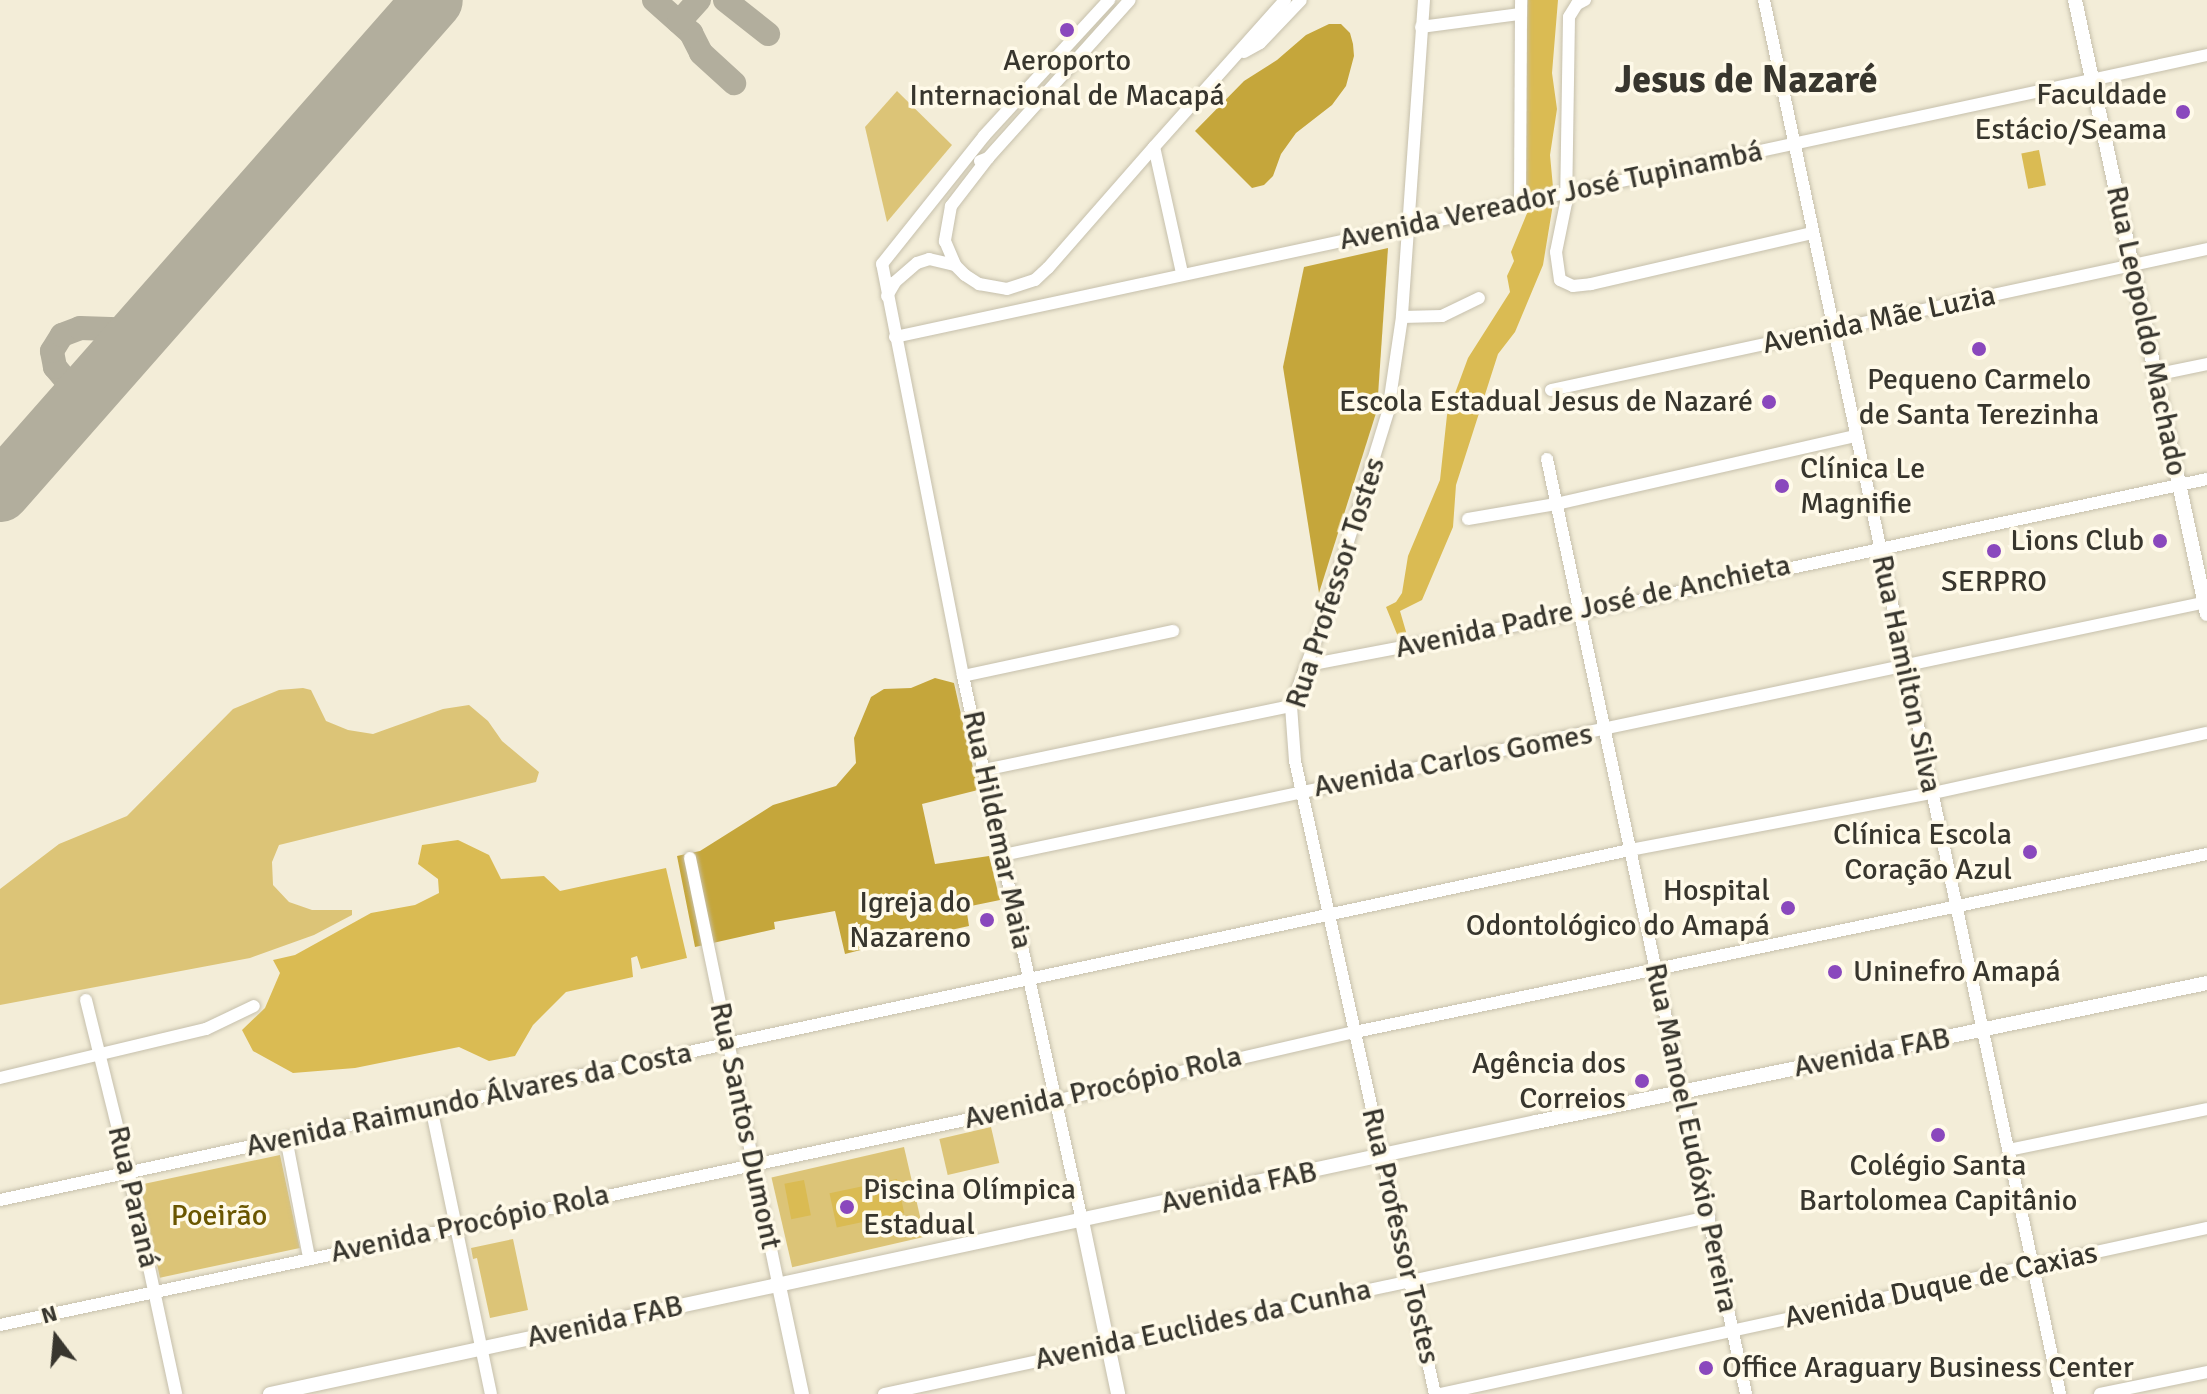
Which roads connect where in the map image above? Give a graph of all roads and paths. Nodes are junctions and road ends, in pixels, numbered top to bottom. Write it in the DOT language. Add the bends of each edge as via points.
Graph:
graph roads {
  1 [pos="1109,0"];
  2 [pos="1130,0"];
  3 [pos="1285,0"];
  4 [pos="1301,0"];
  5 [pos="1424,0"];
  6 [pos="1521,0"];
  7 [pos="1584,0"];
  8 [pos="1764,0"];
  9 [pos="2075,0"];
  10 [pos="1520,14"];
  11 [pos="1421,27"];
  12 [pos="2207,55"];
  13 [pos="1234,58"];
  14 [pos="2093,79"];
  15 [pos="1793,143"];
  16 [pos="1154,147"];
  17 [pos="988,158"];
  18 [pos="962,168"];
  19 [pos="1562,193"];
  20 [pos="1522,201"];
  21 [pos="1409,228"];
  22 [pos="1812,233"];
  23 [pos="2207,249"];
  24 [pos="955,265"];
  25 [pos="2133,266"];
  26 [pos="1182,273"];
  27 [pos="887,296"];
  28 [pos="1479,298"];
  29 [pos="1402,317"];
  30 [pos="1832,330"];
  31 [pos="895,337"];
  32 [pos="2207,364"];
  33 [pos="2154,375"];
  34 [pos="1551,390"];
  35 [pos="1856,436"];
  36 [pos="1547,459"];
  37 [pos="2207,479"];
  38 [pos="2178,485"];
  39 [pos="1556,504"];
  40 [pos="1468,519"];
  41 [pos="1879,547"];
  42 [pos="2206,606"];
  43 [pos="1581,613"];
  44 [pos="1173,631"];
  45 [pos="1308,665"];
  46 [pos="1905,668"];
  47 [pos="963,676"];
  48 [pos="1291,706"];
  49 [pos="1605,731"];
  50 [pos="2207,733"];
  51 [pos="984,770"];
  52 [pos="1304,790"];
  53 [pos="1933,793"];
  54 [pos="1630,850"];
  55 [pos="2207,854"];
  56 [pos="1003,855"];
  57 [pos="690,858"];
  58 [pos="1957,907"];
  59 [pos="1330,916"];
  60 [pos="1655,968"];
  61 [pos="1029,981"];
  62 [pos="2207,983"];
  63 [pos="86,1000"];
  64 [pos="254,1006"];
  65 [pos="1984,1031"];
  66 [pos="1355,1032"];
  67 [pos="727,1044"];
  68 [pos="99,1053"];
  69 [pos="0,1078"];
  70 [pos="1682,1091"];
  71 [pos="1055,1101"];
  72 [pos="431,1107"];
  73 [pos="2207,1109"];
  74 [pos="286,1138"];
  75 [pos="2009,1150"];
  76 [pos="1382,1157"];
  77 [pos="753,1164"];
  78 [pos="129,1174"];
  79 [pos="0,1200"];
  80 [pos="1709,1217"];
  81 [pos="1082,1221"];
  82 [pos="456,1227"];
  83 [pos="2207,1228"];
  84 [pos="309,1258"];
  85 [pos="2033,1266"];
  86 [pos="1410,1279"];
  87 [pos="779,1286"];
  88 [pos="155,1294"];
  89 [pos="0,1325"];
  90 [pos="1732,1330"];
  91 [pos="1108,1346"];
  92 [pos="481,1347"];
  93 [pos="2207,1372"];
  94 [pos="176,1394"];
  95 [pos="270,1394"];
  96 [pos="491,1394"];
  97 [pos="802,1394"];
  98 [pos="884,1394"];
  99 [pos="1118,1394"];
  100 [pos="1437,1394"];
  101 [pos="1746,1394"];
  102 [pos="2060,1394"];
  103 [pos="2100,1394"];
  1 -- 18 [label="street" via="984,136"];
  2 -- 17 [label="street"];
  3 -- 13 [label="street"];
  4 -- 13 [label="street" via="1260,43"];
  5 -- 11 [label="street, Rua Professor Tostes"];
  6 -- 10 [label="street"];
  7 -- 19 [label="street" via="1569,17"];
  8 -- 15 [label="street, Rua Hamilton Silva"];
  9 -- 14 [label="main road, Rua Leopoldo Machado"];
  10 -- 11 [label="street"];
  10 -- 20 [label="street"];
  11 -- 21 [label="street, Rua Professor Tostes"];
  12 -- 14 [label="street, Avenida Vereador José Tupinambá"];
  13 -- 16 [label="street"];
  14 -- 15 [label="street, Avenida Vereador José Tupinambá"];
  14 -- 25 [label="main road, Rua Leopoldo Machado"];
  15 -- 19 [label="street, Avenida Vereador José Tupinambá"];
  15 -- 22 [label="street, Rua Hamilton Silva"];
  16 -- 24 [label="street" via="1035,280 995,288 979,284"];
  16 -- 26 [label="street"];
  17 -- 18 [label="street"];
  17 -- 24 [label="street" via="947,218 945,241"];
  18 -- 27 [label="street, Rua Hildemar Maia" via="882,264"];
  19 -- 20 [label="street, Avenida Vereador José Tupinambá"];
  19 -- 22 [label="street" via="1556,252 1560,280 1576,286"];
  20 -- 21 [label="street, Avenida Vereador José Tupinambá"];
  21 -- 26 [label="street, Avenida Vereador José Tupinambá"];
  21 -- 29 [label="street, Rua Professor Tostes"];
  22 -- 30 [label="street, Rua Hamilton Silva"];
  23 -- 25 [label="street, Avenida Mãe Luzia"];
  24 -- 27 [label="street" via="929,259 917,263"];
  25 -- 30 [label="street, Avenida Mãe Luzia"];
  25 -- 33 [label="main road, Rua Leopoldo Machado"];
  26 -- 31 [label="street, Avenida Vereador José Tupinambá"];
  27 -- 31 [label="street, Rua Hildemar Maia"];
  28 -- 29 [label="street" via="1442,316"];
  29 -- 45 [label="street, Rua Professor Tostes" via="1379,448"];
  30 -- 34 [label="street, Avenida Mãe Luzia"];
  30 -- 35 [label="street, Rua Hamilton Silva"];
  31 -- 47 [label="street, Rua Hildemar Maia"];
  32 -- 33 [label="street"];
  33 -- 38 [label="main road, Rua Leopoldo Machado"];
  35 -- 39 [label="street"];
  35 -- 41 [label="street, Rua Hamilton Silva"];
  36 -- 39 [label="street, Rua Manoel Eudóxio Pereira"];
  37 -- 38 [label="street, Avenida Padre José de Anchieta"];
  38 -- 41 [label="street, Avenida Padre José de Anchieta"];
  38 -- 42 [label="main road, Rua Leopoldo Machado"];
  39 -- 40 [label="street"];
  39 -- 43 [label="street, Rua Manoel Eudóxio Pereira"];
  41 -- 43 [label="street, Avenida Padre José de Anchieta"];
  41 -- 46 [label="street, Rua Hamilton Silva"];
  42 -- 46 [label="street, Avenida Carlos Gomes"];
  43 -- 45 [label="street, Avenida Padre José de Anchieta"];
  43 -- 49 [label="street, Rua Manoel Eudóxio Pereira"];
  44 -- 47 [label="street"];
  45 -- 48 [label="street, Rua Professor Tostes"];
  46 -- 49 [label="street, Avenida Carlos Gomes"];
  46 -- 53 [label="street, Rua Hamilton Silva"];
  47 -- 51 [label="street, Rua Hildemar Maia"];
  48 -- 51 [label="street"];
  48 -- 52 [label="street, Rua Professor Tostes" via="1295,761"];
  49 -- 52 [label="street, Avenida Carlos Gomes"];
  49 -- 54 [label="street, Rua Manoel Eudóxio Pereira"];
  50 -- 53 [label="street, Avenida Raimundo Álvares da Costa"];
  51 -- 56 [label="street, Rua Hildemar Maia"];
  52 -- 56 [label="street, Avenida Carlos Gomes"];
  52 -- 59 [label="street, Rua Professor Tostes"];
  53 -- 54 [label="street, Avenida Raimundo Álvares da Costa"];
  53 -- 58 [label="street, Rua Hamilton Silva"];
  54 -- 59 [label="street, Avenida Raimundo Álvares da Costa"];
  54 -- 60 [label="street, Rua Manoel Eudóxio Pereira"];
  55 -- 58 [label="street, Avenida Procópio Rola"];
  56 -- 61 [label="street, Rua Hildemar Maia"];
  57 -- 67 [label="street, Rua Santos Dumont"];
  58 -- 60 [label="street, Avenida Procópio Rola"];
  58 -- 65 [label="street, Rua Hamilton Silva"];
  59 -- 61 [label="street, Avenida Raimundo Álvares da Costa"];
  59 -- 66 [label="street, Rua Professor Tostes"];
  60 -- 66 [label="street, Avenida Procópio Rola"];
  60 -- 70 [label="street, Rua Manoel Eudóxio Pereira"];
  61 -- 67 [label="street, Avenida Raimundo Álvares da Costa"];
  61 -- 71 [label="street, Rua Hildemar Maia"];
  62 -- 65 [label="main road, Avenida FAB"];
  63 -- 68 [label="street, Rua Paraná"];
  64 -- 68 [label="street" via="206,1029"];
  65 -- 70 [label="main road, Avenida FAB"];
  65 -- 75 [label="street, Rua Hamilton Silva"];
  66 -- 71 [label="street, Avenida Procópio Rola"];
  66 -- 76 [label="street, Rua Professor Tostes"];
  67 -- 72 [label="street, Avenida Raimundo Álvares da Costa"];
  67 -- 77 [label="street, Rua Santos Dumont"];
  68 -- 69 [label="street"];
  68 -- 78 [label="street, Rua Paraná"];
  70 -- 76 [label="main road, Avenida FAB"];
  70 -- 80 [label="street, Rua Manoel Eudóxio Pereira"];
  71 -- 77 [label="street, Avenida Procópio Rola"];
  71 -- 81 [label="street, Rua Hildemar Maia"];
  72 -- 74 [label="street, Avenida Raimundo Álvares da Costa"];
  72 -- 82 [label="street"];
  73 -- 75 [label="street"];
  74 -- 78 [label="street, Avenida Raimundo Álvares da Costa"];
  74 -- 84 [label="street"];
  75 -- 85 [label="street, Rua Hamilton Silva"];
  76 -- 81 [label="main road, Avenida FAB"];
  76 -- 86 [label="street, Rua Professor Tostes"];
  77 -- 82 [label="street, Avenida Procópio Rola"];
  77 -- 87 [label="street, Rua Santos Dumont"];
  78 -- 79 [label="street, Avenida Raimundo Álvares da Costa"];
  78 -- 88 [label="street, Rua Paraná"];
  80 -- 86 [label="street, Avenida Euclides da Cunha"];
  80 -- 90 [label="street, Rua Manoel Eudóxio Pereira"];
  81 -- 87 [label="main road, Avenida FAB"];
  81 -- 91 [label="main road, Rua Hildemar Maia"];
  82 -- 84 [label="street, Avenida Procópio Rola"];
  82 -- 92 [label="street"];
  83 -- 85 [label="street, Avenida Duque de Caxias"];
  84 -- 88 [label="street, Avenida Procópio Rola"];
  85 -- 90 [label="street, Avenida Duque de Caxias"];
  85 -- 102 [label="street, Rua Hamilton Silva"];
  86 -- 91 [label="street, Avenida Euclides da Cunha"];
  86 -- 100 [label="street, Rua Professor Tostes"];
  87 -- 92 [label="main road, Avenida FAB"];
  87 -- 97 [label="main road, Rua Santos Dumont"];
  88 -- 89 [label="street, Avenida Procópio Rola"];
  88 -- 94 [label="street, Rua Paraná"];
  90 -- 100 [label="street, Avenida Duque de Caxias"];
  90 -- 101 [label="street, Rua Manoel Eudóxio Pereira"];
  91 -- 98 [label="street, Avenida Euclides da Cunha"];
  91 -- 99 [label="main road, Rua Hildemar Maia"];
  92 -- 95 [label="main road, Avenida FAB"];
  92 -- 96 [label="street"];
  93 -- 103 [label="street"];
}
